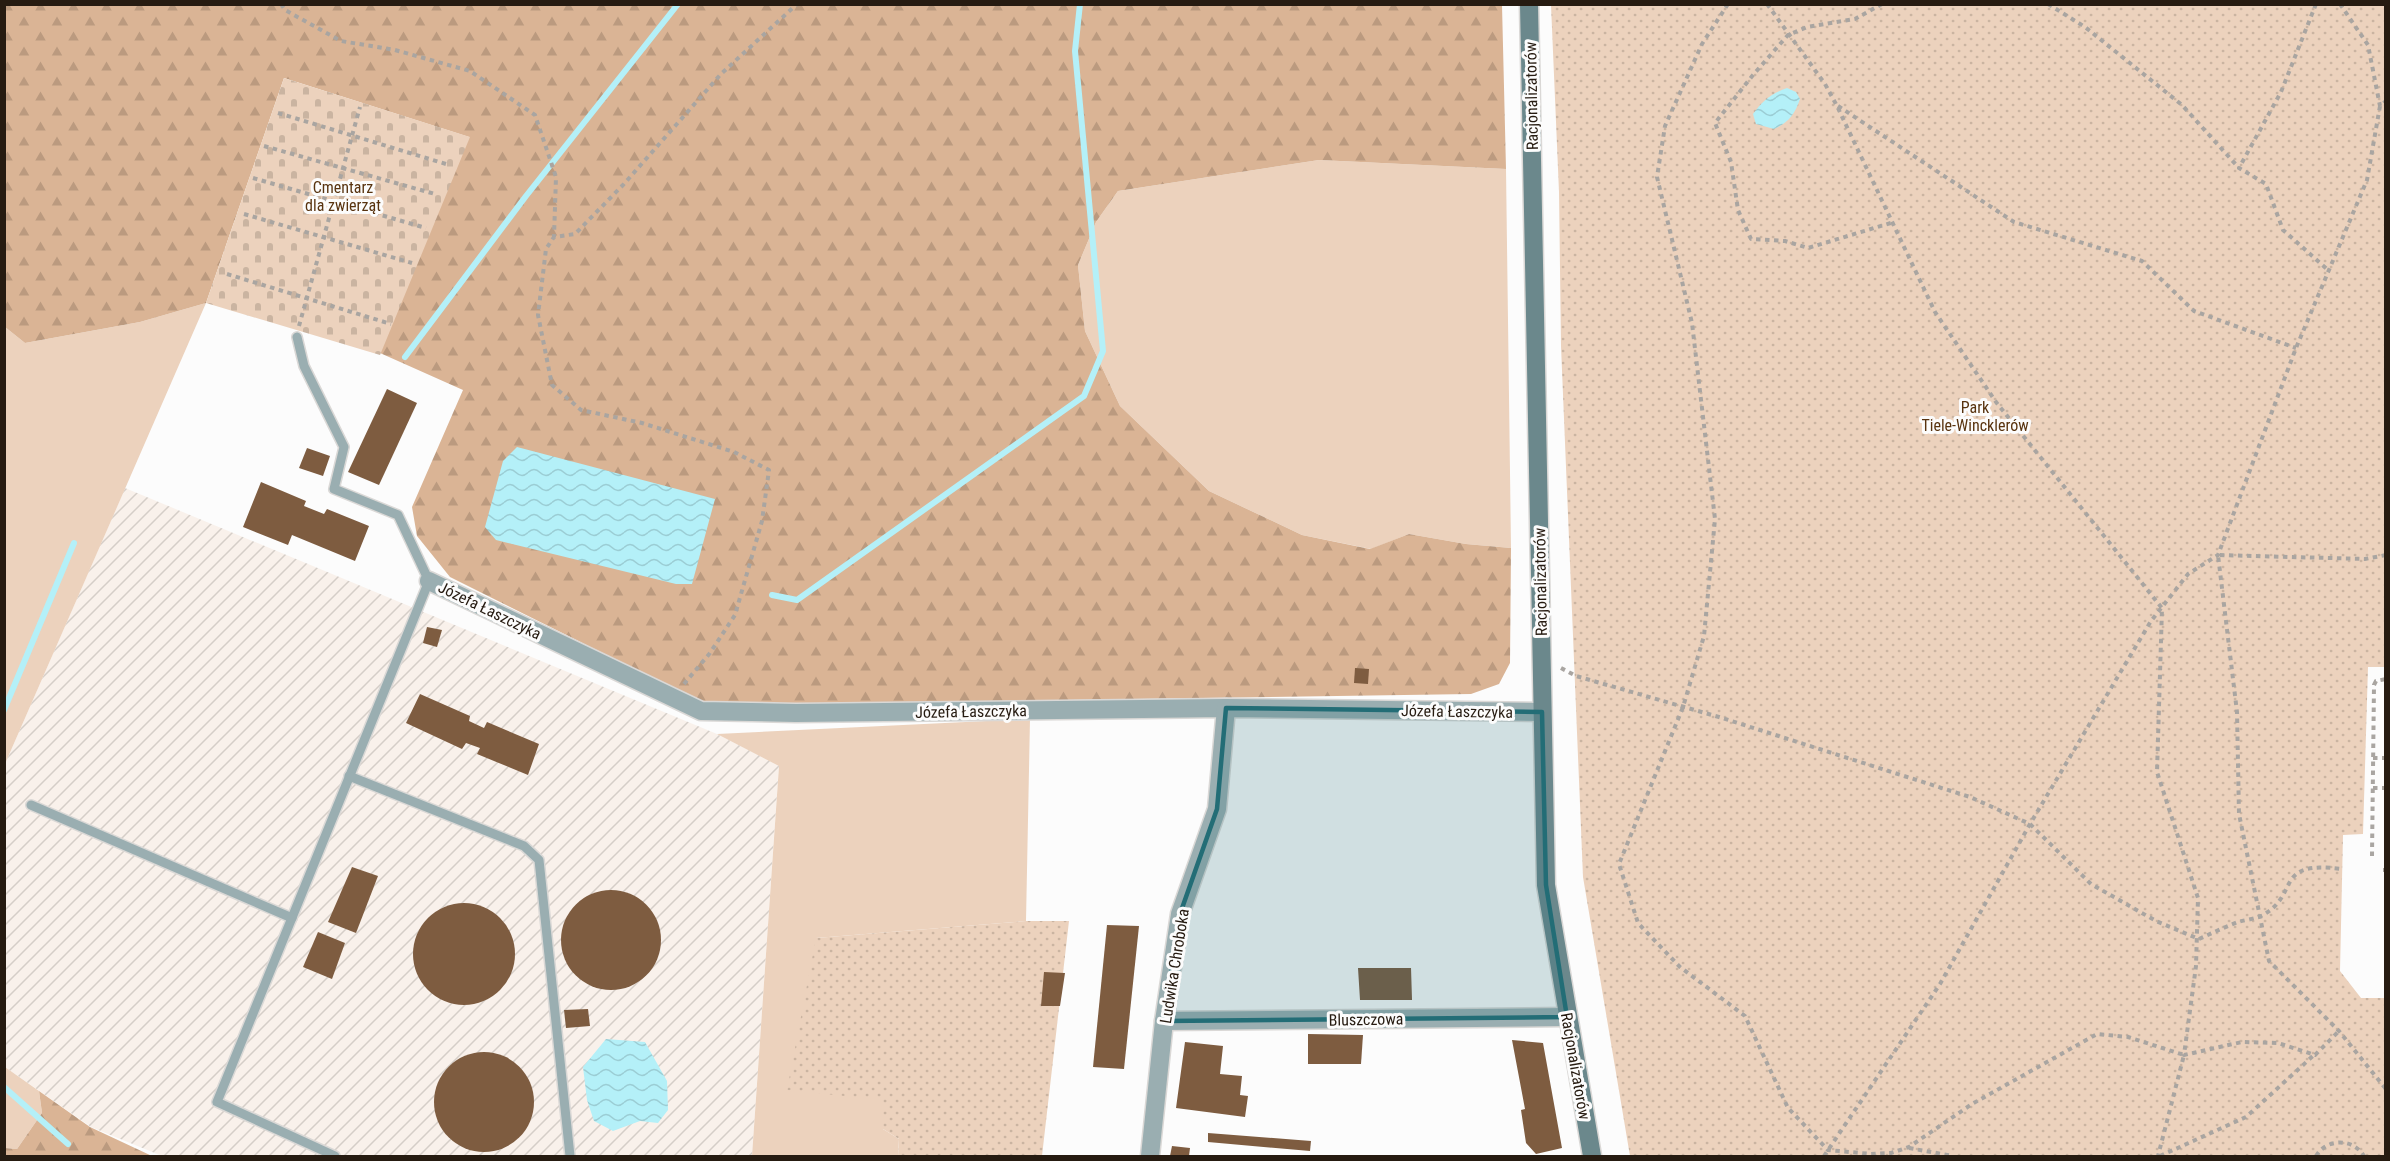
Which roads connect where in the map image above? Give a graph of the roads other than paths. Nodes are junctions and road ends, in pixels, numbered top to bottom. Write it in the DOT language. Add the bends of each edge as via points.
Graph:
graph roads {
  1 [pos="1529,4"];
  2 [pos="297,336"];
  3 [pos="429,581"];
  4 [pos="1226,708"];
  5 [pos="1542,712"];
  6 [pos="349,776"];
  7 [pos="32,805"];
  8 [pos="292,918"];
  9 [pos="1567,1017"];
  10 [pos="1164,1022"];
  11 [pos="335,1156"];
  12 [pos="570,1156"];
  13 [pos="1150,1156"];
  14 [pos="1592,1156"];
  1 -- 5 [label="street, Racjonalizatorów"];
  2 -- 3 [label="lane" via="304,366 344,447 334,489 398,515"];
  3 -- 4 [label="street, Józefa Łaszczyka" via="700,711"];
  3 -- 6 [label="lane"];
  4 -- 5 [label="street, Józefa Łaszczyka"];
  4 -- 10 [label="street, Ludwika Chroboka" via="1217,809 1180,914"];
  5 -- 9 [label="street, Racjonalizatorów" via="1546,885"];
  6 -- 8 [label="lane"];
  6 -- 12 [label="lane" via="524,846 539,860"];
  7 -- 8 [label="lane"];
  8 -- 11 [label="lane" via="217,1102"];
  9 -- 10 [label="street, Bluszczowa"];
  9 -- 14 [label="street, Racjonalizatorów"];
  10 -- 13 [label="street, Ludwika Chroboka"];
}
